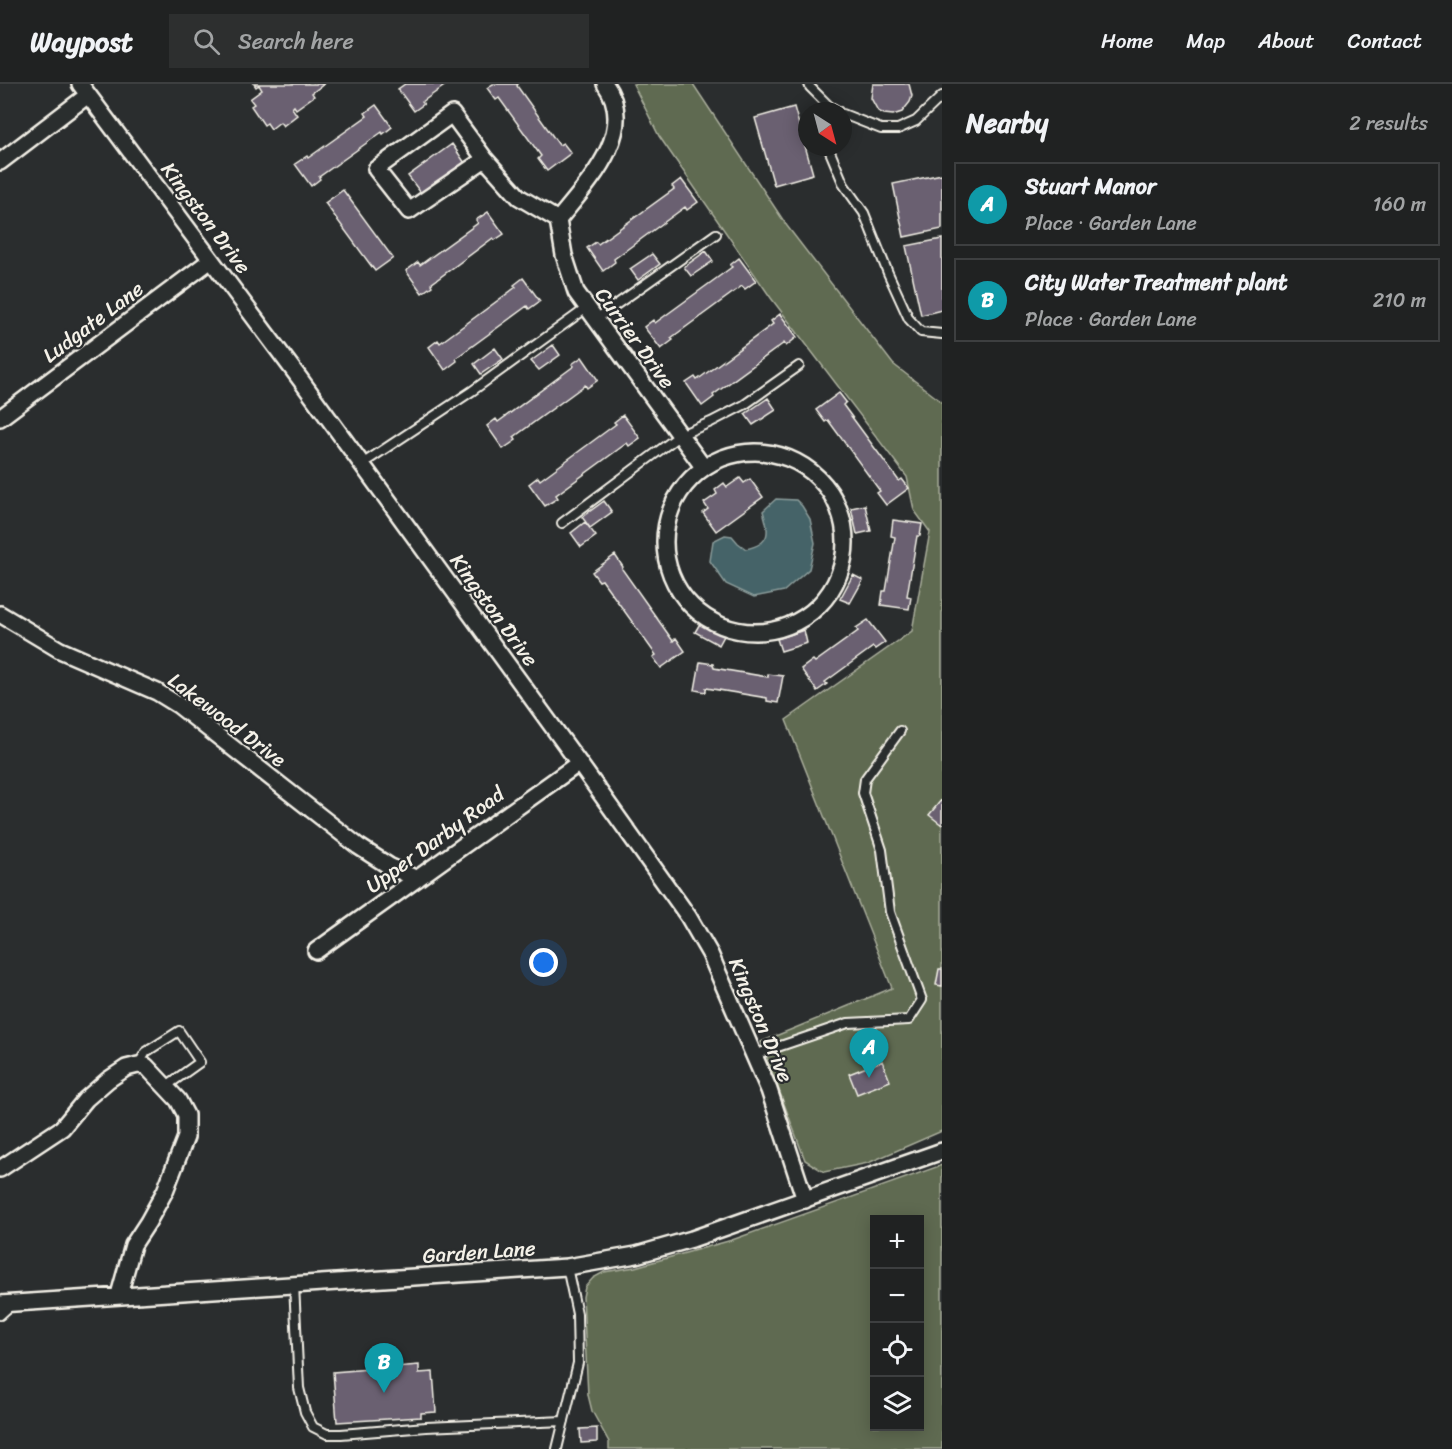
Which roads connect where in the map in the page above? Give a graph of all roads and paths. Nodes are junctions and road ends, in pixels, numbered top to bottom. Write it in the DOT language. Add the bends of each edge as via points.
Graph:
graph roads {
  1 [pos="605,84"];
  2 [pos="809,84"];
  3 [pos="84,90"];
  4 [pos="942,96"];
  5 [pos="823,102"];
  6 [pos="852,118"];
  7 [pos="832,156"];
  8 [pos="485,159"];
  9 [pos="0,162"];
  10 [pos="558,220"];
  11 [pos="716,234"];
  12 [pos="212,260"];
  13 [pos="592,313"];
  14 [pos="942,334"];
  15 [pos="799,366"];
  16 [pos="0,418"];
  17 [pos="680,435"];
  18 [pos="362,464"];
  19 [pos="704,468"];
  20 [pos="562,523"];
  21 [pos="0,614"];
  22 [pos="900,731"];
  23 [pos="579,763"];
  24 [pos="417,879"];
  25 [pos="316,951"];
  26 [pos="754,1055"];
  27 [pos="138,1065"];
  28 [pos="165,1087"];
  29 [pos="942,1151"];
  30 [pos="0,1169"];
  31 [pos="805,1200"];
  32 [pos="567,1267"];
  33 [pos="294,1284"];
  34 [pos="119,1295"];
  35 [pos="7,1303"];
  36 [pos="0,1315"];
  37 [pos="564,1421"];
  38 [pos="557,1449"];
  1 -- 10 [label="street" via="612,94 617,120 606,158"];
  2 -- 5 [label="lane"];
  3 -- 9 [label="street"];
  3 -- 12 [label="street, Kingston Drive"];
  4 -- 6 [label="lane" via="916,121 897,129 881,129"];
  7 -- 14 [label="lane" via="844,185 864,213 909,319 921,332"];
  8 -- 8 [label="street" via="452,114 376,169 409,211"];
  8 -- 10 [label="street" via="519,197"];
  10 -- 13 [label="street, Currier Drive" via="576,292"];
  11 -- 13 [label="lane"];
  12 -- 16 [label="street, Ludgate Lane"];
  12 -- 18 [label="street, Kingston Drive"];
  13 -- 17 [label="street, Currier Drive"];
  13 -- 18 [label="lane"];
  15 -- 17 [label="lane" via="744,405"];
  17 -- 19 [label="street, Currier Drive"];
  17 -- 20 [label="lane"];
  18 -- 23 [label="street, Kingston Drive"];
  19 -- 19 [label="street" via="687,482 671,507 664,536 667,566 679,593 700,614 727,628 756,632 786,627 812,612 831,590 841,566 845,532 837,503 820,479 796,461 768,452 738,453"];
  21 -- 24 [label="street, Lakewood Drive" via="60,650 164,696 351,841"];
  22 -- 26 [label="lane" via="865,779 863,793 882,850 890,912 922,1000 909,1020 848,1023"];
  23 -- 24 [label="street, Upper Darby Road"];
  23 -- 26 [label="street, Kingston Drive" via="688,916 710,954"];
  24 -- 25 [label="street, Upper Darby Road"];
  26 -- 31 [label="street, Kingston Drive"];
  27 -- 28 [label="street" via="146,1066"];
  27 -- 28 [label="lane" via="146,1052 179,1030 200,1062"];
  27 -- 30 [label="street" via="108,1080 62,1128"];
  28 -- 34 [label="street" via="186,1115 186,1137 165,1191 133,1245"];
  29 -- 31 [label="street, Garden Lane"];
  31 -- 32 [label="street, Garden Lane" via="636,1255"];
  32 -- 33 [label="street, Garden Lane"];
  32 -- 37 [label="lane" via="577,1314 578,1363"];
  33 -- 34 [label="street, Garden Lane"];
  33 -- 37 [label="lane" via="299,1388 313,1427 327,1434 341,1434"];
  34 -- 35 [label="street, Garden Lane"];
  35 -- 36 [label="lane"];
  37 -- 38 [label="lane"];
}
